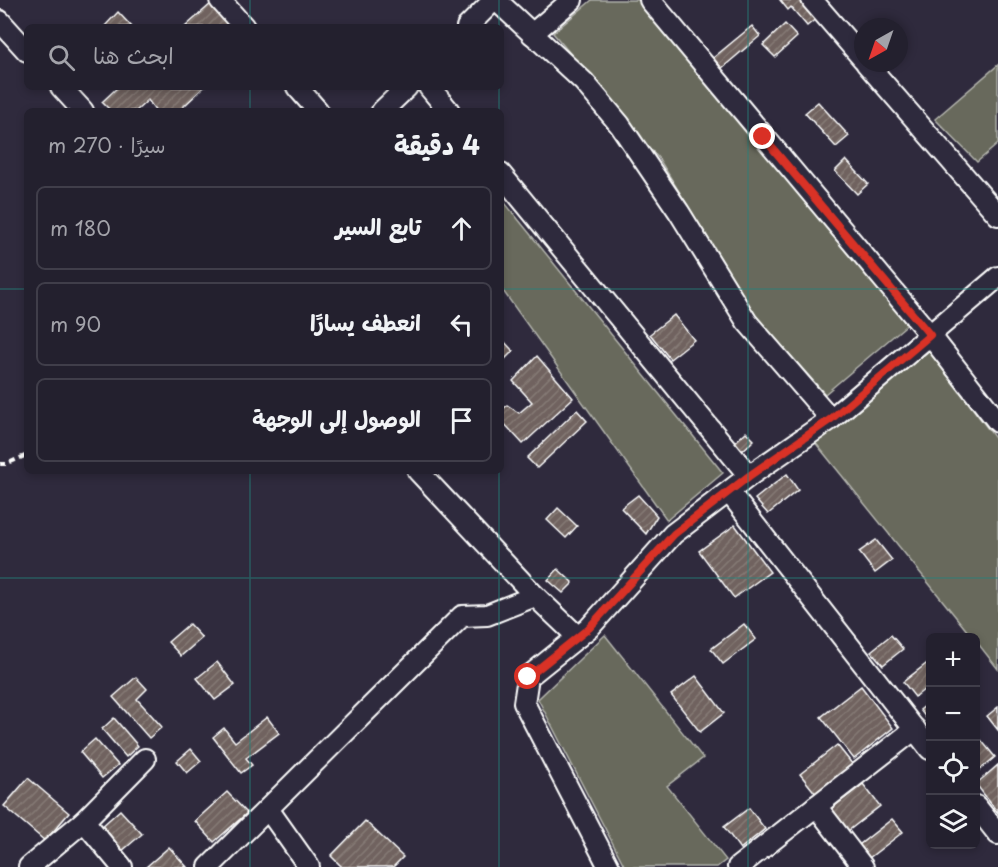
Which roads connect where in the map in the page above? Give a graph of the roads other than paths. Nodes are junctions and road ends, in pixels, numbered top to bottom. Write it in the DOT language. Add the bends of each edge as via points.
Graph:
graph roads {
  1 [pos="220,0"];
  2 [pos="495,0"];
  3 [pos="572,0"];
  4 [pos="650,0"];
  5 [pos="812,0"];
  6 [pos="0,21"];
  7 [pos="241,24"];
  8 [pos="470,24"];
  9 [pos="532,34"];
  10 [pos="24,48"];
  11 [pos="854,49"];
  12 [pos="874,72"];
  13 [pos="64,90"];
  14 [pos="300,90"];
  15 [pos="404,90"];
  16 [pos="432,90"];
  17 [pos="80,108"];
  18 [pos="315,108"];
  19 [pos="385,108"];
  20 [pos="446,108"];
  21 [pos="504,178"];
  22 [pos="998,215"];
  23 [pos="998,277"];
  24 [pos="930,335"];
  25 [pos="831,419"];
  26 [pos="998,422"];
  27 [pos="421,474"];
  28 [pos="749,476"];
  29 [pos="729,492"];
  30 [pos="535,596"];
  31 [pos="578,637"];
  32 [pos="915,729"];
  33 [pos="926,744"];
  34 [pos="145,759"];
  35 [pos="816,806"];
  36 [pos="268,809"];
  37 [pos="980,812"];
  38 [pos="84,821"];
  39 [pos="998,834"];
  40 [pos="29,867"];
  41 [pos="122,867"];
  42 [pos="209,867"];
  43 [pos="309,867"];
  44 [pos="609,867"];
  45 [pos="738,867"];
  46 [pos="863,867"];
  1 -- 7 [label="street"];
  2 -- 8 [label="street"];
  2 -- 9 [label="street"];
  3 -- 9 [label="street"];
  4 -- 24 [label="street"];
  5 -- 11 [label="street"];
  6 -- 10 [label="street"];
  9 -- 25 [label="street" via="584,82 620,125 747,322"];
  12 -- 22 [label="street"];
  13 -- 17 [label="street"];
  14 -- 18 [label="street"];
  15 -- 19 [label="street"];
  16 -- 20 [label="street"];
  21 -- 28 [label="street"];
  23 -- 24 [label="street"];
  24 -- 25 [label="street"];
  24 -- 26 [label="street"];
  25 -- 28 [label="street"];
  27 -- 30 [label="street"];
  28 -- 29 [label="street"];
  29 -- 31 [label="street" via="674,534"];
  29 -- 32 [label="street"];
  30 -- 31 [label="street"];
  30 -- 36 [label="street" via="487,615 462,616"];
  31 -- 44 [label="street" via="528,677 524,703"];
  32 -- 33 [label="street"];
  32 -- 35 [label="street"];
  34 -- 38 [label="street"];
  35 -- 45 [label="street"];
  35 -- 46 [label="street"];
  36 -- 42 [label="street"];
  36 -- 43 [label="street"];
  37 -- 39 [label="street"];
  38 -- 40 [label="street"];
  38 -- 41 [label="street"];
}
